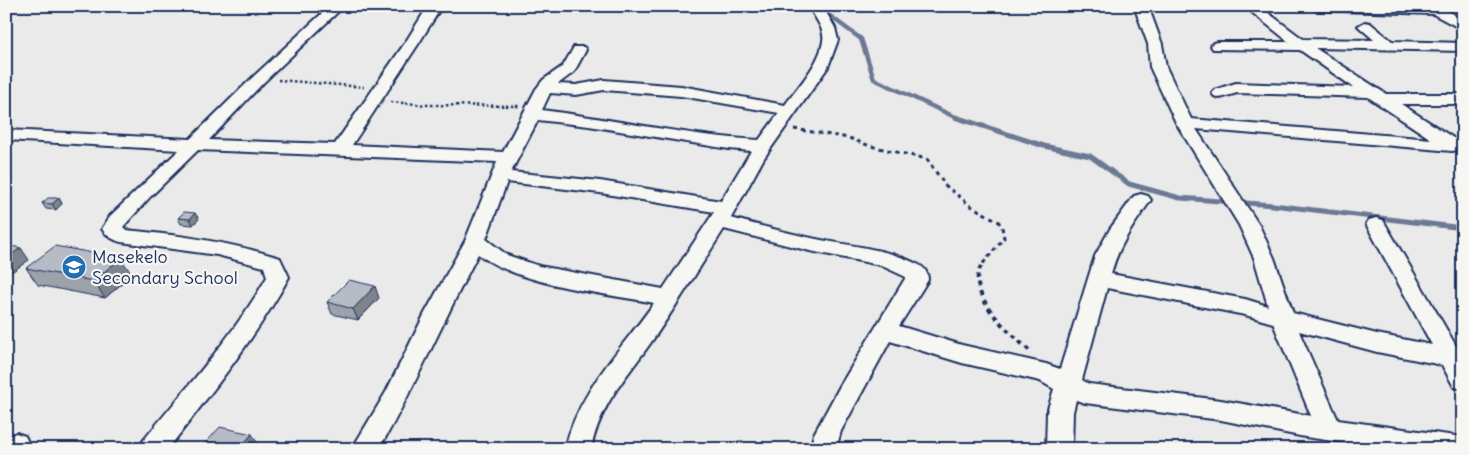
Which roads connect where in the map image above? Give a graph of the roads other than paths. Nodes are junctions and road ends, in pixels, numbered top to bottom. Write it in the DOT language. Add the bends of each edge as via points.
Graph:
graph roads {
  1 [pos="338,6"];
  2 [pos="435,6"];
  3 [pos="821,6"];
  4 [pos="1140,6"];
  5 [pos="1250,6"];
  6 [pos="1315,6"];
  7 [pos="1432,8"];
  8 [pos="1365,26"];
  9 [pos="1463,26"];
  10 [pos="1301,45"];
  11 [pos="1388,45"];
  12 [pos="1218,46"];
  13 [pos="1463,47"];
  14 [pos="579,50"];
  15 [pos="545,88"];
  16 [pos="1220,92"];
  17 [pos="1377,95"];
  18 [pos="1463,99"];
  19 [pos="533,110"];
  20 [pos="783,118"];
  21 [pos="1184,123"];
  22 [pos="6,135"];
  23 [pos="195,144"];
  24 [pos="764,146"];
  25 [pos="1458,150"];
  26 [pos="340,151"];
  27 [pos="509,158"];
  28 [pos="500,176"];
  29 [pos="1141,200"];
  30 [pos="723,214"];
  31 [pos="1376,224"];
  32 [pos="475,241"];
  33 [pos="1099,278"];
  34 [pos="669,298"];
  35 [pos="1284,318"];
  36 [pos="884,330"];
  37 [pos="1458,369"];
  38 [pos="1067,385"];
  39 [pos="1329,428"];
  40 [pos="583,448"];
  41 [pos="1463,448"];
  42 [pos="152,449"];
  43 [pos="365,449"];
  44 [pos="823,449"];
  45 [pos="1059,449"];
  1 -- 23 [label="street"];
  2 -- 26 [label="street" via="414,43"];
  3 -- 20 [label="street" via="819,12 831,35 831,44 813,79"];
  4 -- 21 [label="street" via="1155,44 1158,67"];
  5 -- 10 [label="street"];
  6 -- 7 [label="street"];
  7 -- 9 [label="street"];
  8 -- 11 [label="street"];
  10 -- 11 [label="street"];
  10 -- 12 [label="street"];
  10 -- 17 [label="street"];
  11 -- 13 [label="street"];
  14 -- 15 [label="street" via="569,69"];
  15 -- 19 [label="street"];
  15 -- 20 [label="street" via="576,90 604,85 673,90 730,98"];
  16 -- 17 [label="street" via="1236,88"];
  17 -- 18 [label="street"];
  17 -- 25 [label="street"];
  19 -- 24 [label="street" via="729,144"];
  19 -- 27 [label="street"];
  20 -- 24 [label="street"];
  21 -- 25 [label="street"];
  21 -- 35 [label="street" via="1249,225"];
  22 -- 23 [label="street"];
  23 -- 26 [label="street"];
  23 -- 42 [label="street" via="116,220 112,229 121,236 208,245 247,254 273,262 278,277 221,364"];
  24 -- 30 [label="street"];
  26 -- 27 [label="street"];
  27 -- 28 [label="street"];
  28 -- 30 [label="street" via="600,187"];
  28 -- 32 [label="street"];
  29 -- 33 [label="street" via="1105,256"];
  30 -- 34 [label="street"];
  30 -- 36 [label="street" via="812,245 914,270 917,280"];
  31 -- 37 [label="street"];
  32 -- 34 [label="street" via="500,260 536,273"];
  32 -- 43 [label="street" via="396,397"];
  33 -- 35 [label="street" via="1209,298"];
  33 -- 38 [label="street"];
  34 -- 40 [label="street" via="589,412 582,430"];
  35 -- 37 [label="street"];
  35 -- 39 [label="street"];
  36 -- 38 [label="street" via="962,354 1046,373"];
  36 -- 44 [label="street" via="829,431"];
  38 -- 39 [label="street" via="1096,396 1220,410 1289,424"];
  38 -- 45 [label="street" via="1060,412"];
  39 -- 41 [label="street"];
}
